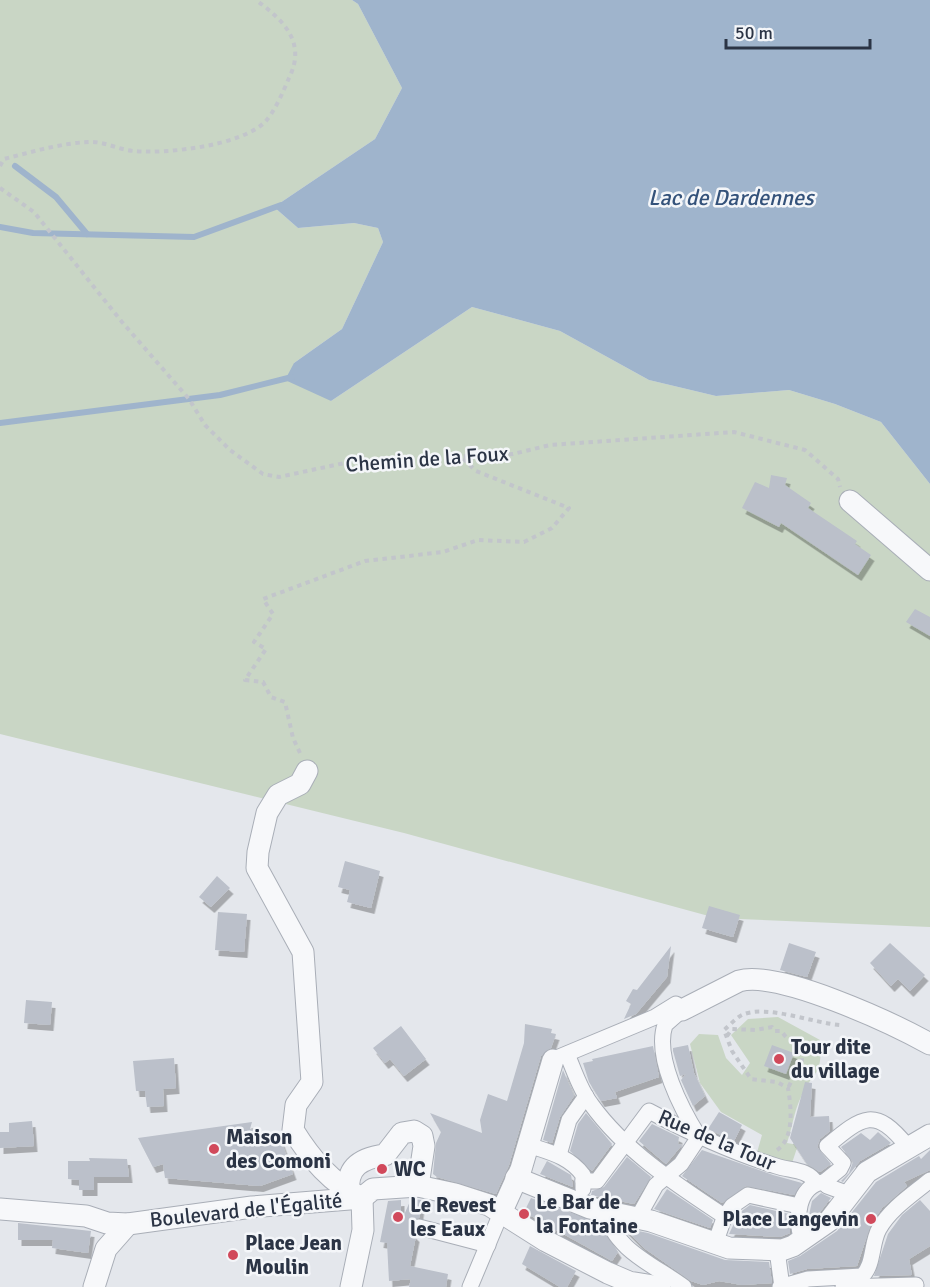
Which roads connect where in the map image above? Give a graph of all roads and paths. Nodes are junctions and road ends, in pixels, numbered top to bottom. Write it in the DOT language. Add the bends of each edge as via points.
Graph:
graph roads {
  1 [pos="256,0"];
  2 [pos="0,166"];
  3 [pos="0,188"];
  4 [pos="459,454"];
  5 [pos="850,501"];
  6 [pos="930,570"];
  7 [pos="307,771"];
  8 [pos="711,996"];
  9 [pos="682,1010"];
  10 [pos="842,1025"];
  11 [pos="727,1036"];
  12 [pos="930,1044"];
  13 [pos="560,1057"];
  14 [pos="789,1088"];
  15 [pos="584,1091"];
  16 [pos="930,1135"];
  17 [pos="699,1137"];
  18 [pos="626,1142"];
  19 [pos="528,1145"];
  20 [pos="908,1147"];
  21 [pos="559,1155"];
  22 [pos="760,1161"];
  23 [pos="664,1176"];
  24 [pos="516,1178"];
  25 [pos="930,1180"];
  26 [pos="583,1181"];
  27 [pos="820,1183"];
  28 [pos="418,1186"];
  29 [pos="849,1194"];
  30 [pos="355,1195"];
  31 [pos="799,1206"];
  32 [pos="0,1209"];
  33 [pos="597,1210"];
  34 [pos="501,1212"];
  35 [pos="724,1218"];
  36 [pos="637,1219"];
  37 [pos="128,1224"];
  38 [pos="419,1227"];
  39 [pos="802,1240"];
  40 [pos="715,1244"];
  41 [pos="488,1245"];
  42 [pos="777,1250"];
  43 [pos="808,1279"];
  44 [pos="627,1284"];
  45 [pos="916,1285"];
  46 [pos="94,1287"];
  47 [pos="351,1287"];
  48 [pos="470,1287"];
  49 [pos="660,1287"];
  50 [pos="684,1287"];
  51 [pos="781,1287"];
  1 -- 2 [label="path" via="280,18 296,42 293,71 264,122 231,140 187,150 133,151 90,142 22,154 4,159"];
  3 -- 4 [label="path, Chemin de la Foux" via="34,212 189,399 205,424 230,450 263,474 279,477 354,461"];
  4 -- 5 [label="path, Chemin de la Foux" via="513,454 549,445 734,432 805,450 838,479"];
  4 -- 7 [label="path" via="476,471 569,508 552,528 524,542 478,540 444,552 365,561 263,598 273,614 254,642 266,648 245,680 263,682 271,698 285,702 293,738"];
  5 -- 6 [label="street"];
  7 -- 30 [label="street" via="300,784 278,795 267,813 257,868 303,952 312,1082 296,1105 293,1130 331,1179"];
  8 -- 9 [label="street"];
  8 -- 12 [label="street" via="748,979 772,980 840,1003"];
  8 -- 13 [label="street" via="693,996 646,1021"];
  9 -- 17 [label="street" via="665,1025 664,1050 674,1090"];
  10 -- 11 [label="path" via="807,1021 783,1012 743,1014 724,1030"];
  11 -- 14 [label="path" via="751,1079 777,1082"];
  11 -- 14 [label="path" via="732,1029 772,1027 800,1042 802,1060"];
  13 -- 15 [label="street"];
  13 -- 19 [label="street"];
  14 -- 22 [label="path" via="793,1108 783,1144 778,1150 764,1147"];
  15 -- 18 [label="street"];
  15 -- 21 [label="street" via="569,1120"];
  16 -- 20 [label="street"];
  17 -- 18 [label="street, Rue de la Tour" via="649,1111"];
  17 -- 22 [label="street, Rue de la Tour"];
  17 -- 23 [label="street" via="681,1164"];
  18 -- 23 [label="street"];
  18 -- 26 [label="street" via="597,1180"];
  19 -- 21 [label="street"];
  19 -- 24 [label="street"];
  20 -- 27 [label="street" via="887,1125 865,1119 827,1146 843,1163"];
  20 -- 29 [label="street" via="867,1172"];
  21 -- 26 [label="street" via="581,1172"];
  22 -- 27 [label="street, Rue de la Tour" via="808,1173"];
  23 -- 35 [label="street"];
  23 -- 36 [label="street"];
  24 -- 33 [label="street"];
  24 -- 34 [label="street"];
  25 -- 43 [label="street" via="884,1222 862,1276"];
  26 -- 33 [label="street"];
  27 -- 29 [label="street, Rue de la Tour"];
  27 -- 31 [label="street" via="804,1195"];
  28 -- 30 [label="street, Boulevard de l'Égalité" via="373,1189"];
  28 -- 30 [label="street" via="424,1146 422,1136 414,1131 402,1133 385,1155 368,1157 357,1164 348,1180"];
  28 -- 34 [label="street, Boulevard de l'Égalité" via="455,1194"];
  29 -- 39 [label="street" via="829,1221"];
  30 -- 37 [label="street, Boulevard de l'Égalité"];
  30 -- 47 [label="street" via="363,1230"];
  31 -- 35 [label="street" via="748,1195 732,1206"];
  31 -- 39 [label="street"];
  32 -- 37 [label="street, Boulevard de l'Égalité" via="86,1216"];
  33 -- 36 [label="street"];
  33 -- 50 [label="street" via="633,1253"];
  34 -- 41 [label="street"];
  34 -- 44 [label="street, Boulevard de l'Égalité"];
  35 -- 40 [label="street"];
  36 -- 40 [label="street"];
  37 -- 46 [label="street" via="106,1249"];
  38 -- 41 [label="street"];
  39 -- 42 [label="street"];
  40 -- 42 [label="street" via="740,1250"];
  41 -- 48 [label="street"];
  42 -- 51 [label="street"];
  43 -- 45 [label="street" via="842,1287"];
  43 -- 51 [label="street"];
  44 -- 49 [label="street, Boulevard de l'Égalité"];
}
